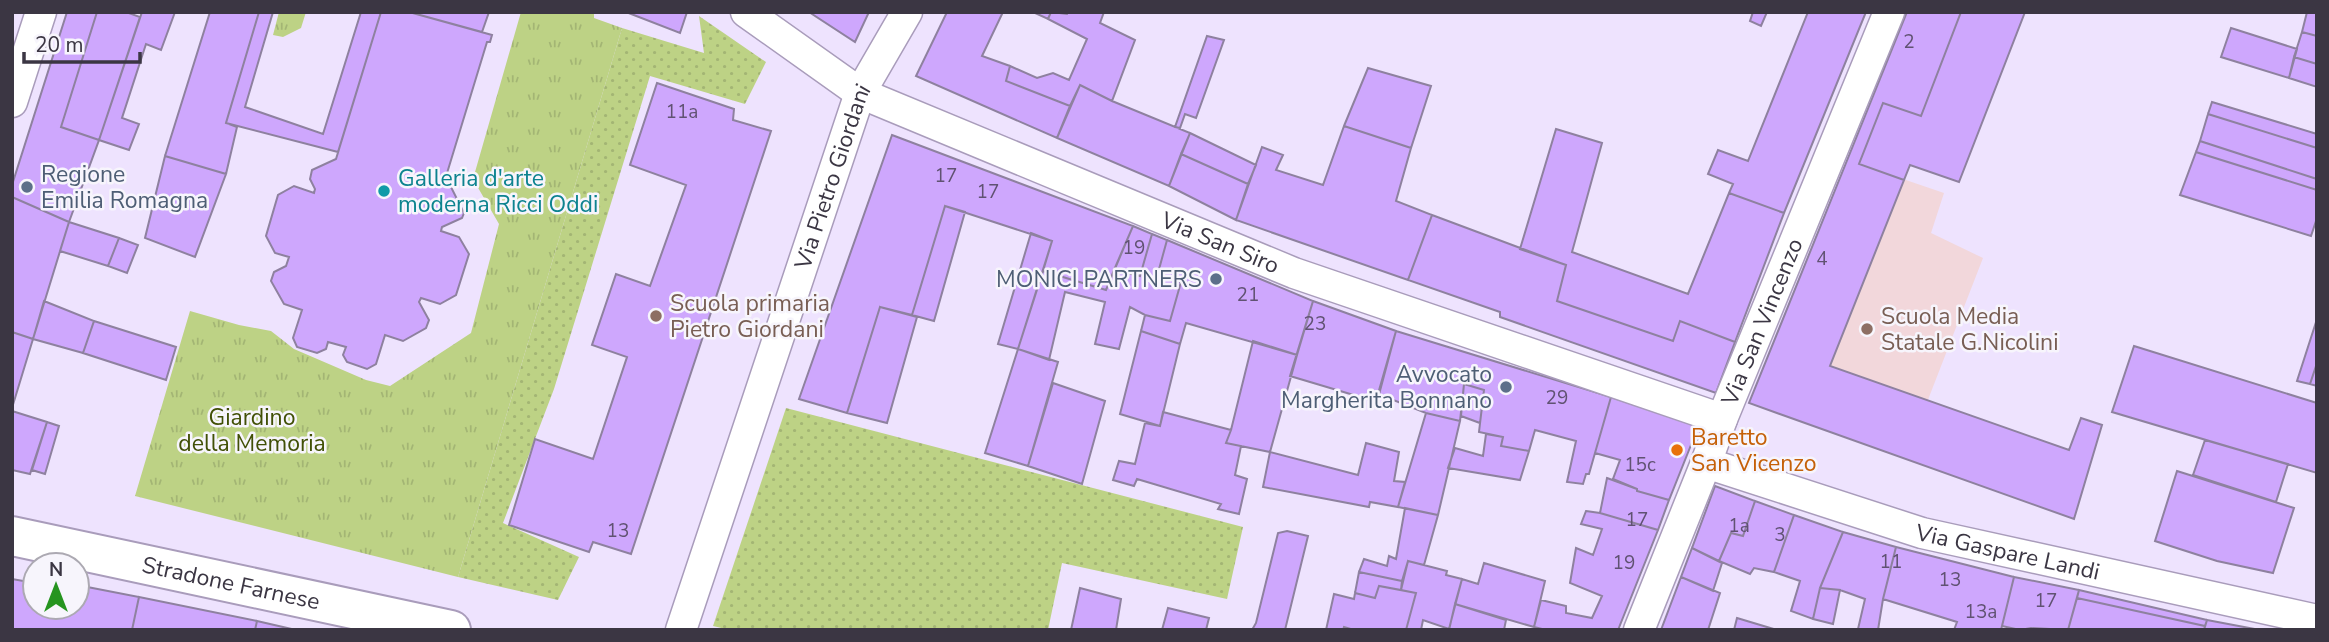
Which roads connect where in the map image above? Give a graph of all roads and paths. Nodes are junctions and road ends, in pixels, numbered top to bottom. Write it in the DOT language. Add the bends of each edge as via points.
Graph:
graph roads {
  1 [pos="41,12"];
  2 [pos="746,12"];
  3 [pos="907,12"];
  4 [pos="1889,12"];
  5 [pos="860,93"];
  6 [pos="12,102"];
  7 [pos="1722,419"];
  8 [pos="1706,463"];
  9 [pos="12,536"];
  10 [pos="2317,620"];
  11 [pos="451,630"];
  12 [pos="681,630"];
  13 [pos="1639,630"];
  1 -- 6 [label="street"];
  2 -- 5 [label="street, Via San Siro"];
  3 -- 5 [label="street, Via Pietro Giordani"];
  4 -- 7 [label="street, Via San Vincenzo"];
  5 -- 7 [label="street, Via San Siro" via="1294,273"];
  5 -- 12 [label="street, Via Pietro Giordani"];
  7 -- 8 [label="street, Via San Vincenzo"];
  8 -- 10 [label="street, Via Gaspare Landi" via="1922,533"];
  8 -- 13 [label="street, Via San Vincenzo"];
  9 -- 11 [label="street, Stradone Farnese"];
}
